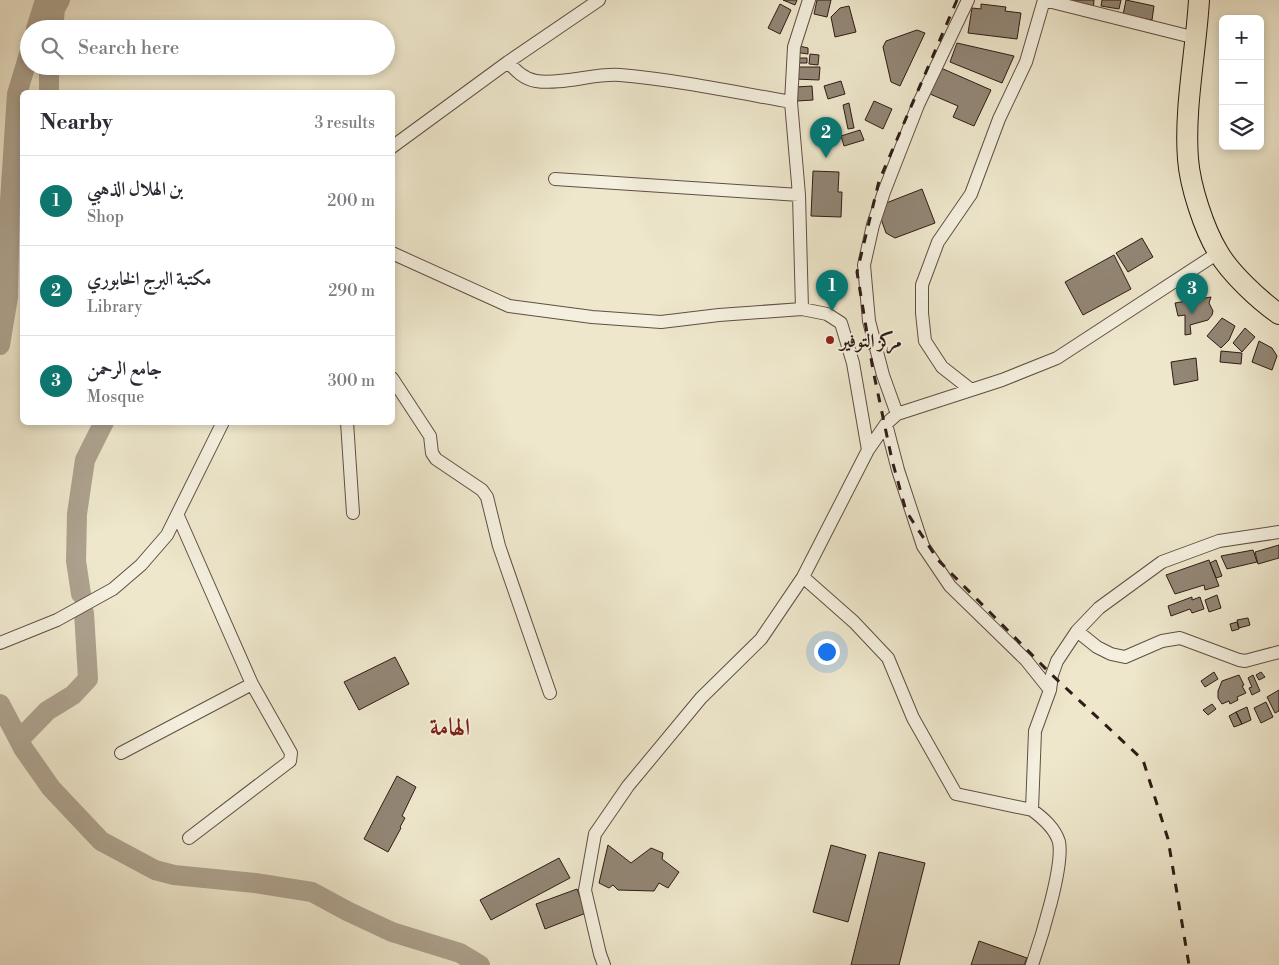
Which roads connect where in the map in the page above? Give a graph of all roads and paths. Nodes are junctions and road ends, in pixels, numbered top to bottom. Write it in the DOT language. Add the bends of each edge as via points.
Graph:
graph roads {
  1 [pos="599,0"];
  2 [pos="809,0"];
  3 [pos="968,0"];
  4 [pos="1044,0"];
  5 [pos="1199,0"];
  6 [pos="1196,38"];
  7 [pos="508,62"];
  8 [pos="791,102"];
  9 [pos="395,145"];
  10 [pos="555,179"];
  11 [pos="799,196"];
  12 [pos="1218,253"];
  13 [pos="395,255"];
  14 [pos="802,309"];
  15 [pos="1279,314"];
  16 [pos="395,383"];
  17 [pos="970,390"];
  18 [pos="897,414"];
  19 [pos="886,424"];
  20 [pos="222,425"];
  21 [pos="347,425"];
  22 [pos="868,450"];
  23 [pos="353,513"];
  24 [pos="178,516"];
  25 [pos="1279,532"];
  26 [pos="803,577"];
  27 [pos="1077,631"];
  28 [pos="0,643"];
  29 [pos="1279,652"];
  30 [pos="252,684"];
  31 [pos="1050,690"];
  32 [pos="550,693"];
  33 [pos="121,753"];
  34 [pos="1032,810"];
  35 [pos="189,838"];
  36 [pos="604,965"];
  37 [pos="1032,965"];
  1 -- 7 [label="street"];
  2 -- 8 [label="street" via="794,47"];
  3 -- 18 [label="street" via="914,114 878,208 864,265 869,321"];
  4 -- 6 [label="street"];
  4 -- 17 [label="street" via="1026,62 998,119 971,194 938,242 922,285 926,341 942,367"];
  5 -- 6 [label="main road"];
  6 -- 12 [label="main road" via="1188,160 1195,196"];
  7 -- 8 [label="street" via="518,73 536,81 618,75"];
  7 -- 9 [label="street"];
  8 -- 11 [label="street"];
  10 -- 11 [label="street"];
  11 -- 14 [label="street"];
  12 -- 15 [label="main road" via="1245,285"];
  12 -- 17 [label="street" via="1057,358"];
  13 -- 14 [label="street" via="501,304 592,317 660,322"];
  14 -- 22 [label="street" via="827,314 841,323 853,363"];
  16 -- 32 [label="street" via="430,436 436,459 482,490 487,497 499,546"];
  17 -- 18 [label="street"];
  18 -- 19 [label="street"];
  19 -- 22 [label="street"];
  19 -- 31 [label="street" via="923,546 950,586 1026,660"];
  20 -- 24 [label="street"];
  21 -- 23 [label="street"];
  22 -- 26 [label="street"];
  24 -- 28 [label="street" via="167,535 141,565 113,589 56,620"];
  24 -- 30 [label="street"];
  25 -- 27 [label="street" via="1219,541 1162,562 1099,608"];
  26 -- 34 [label="street" via="854,622 888,658 913,718 956,794"];
  26 -- 36 [label="street" via="761,639 701,698 628,786 595,834 585,890"];
  27 -- 29 [label="street" via="1097,647 1125,657 1162,641 1180,638 1239,660"];
  27 -- 31 [label="street" via="1056,662"];
  30 -- 33 [label="street"];
  30 -- 35 [label="street" via="291,753 290,761"];
  31 -- 34 [label="street" via="1035,731"];
  34 -- 37 [label="street" via="1046,820 1058,840 1060,858"];
}
